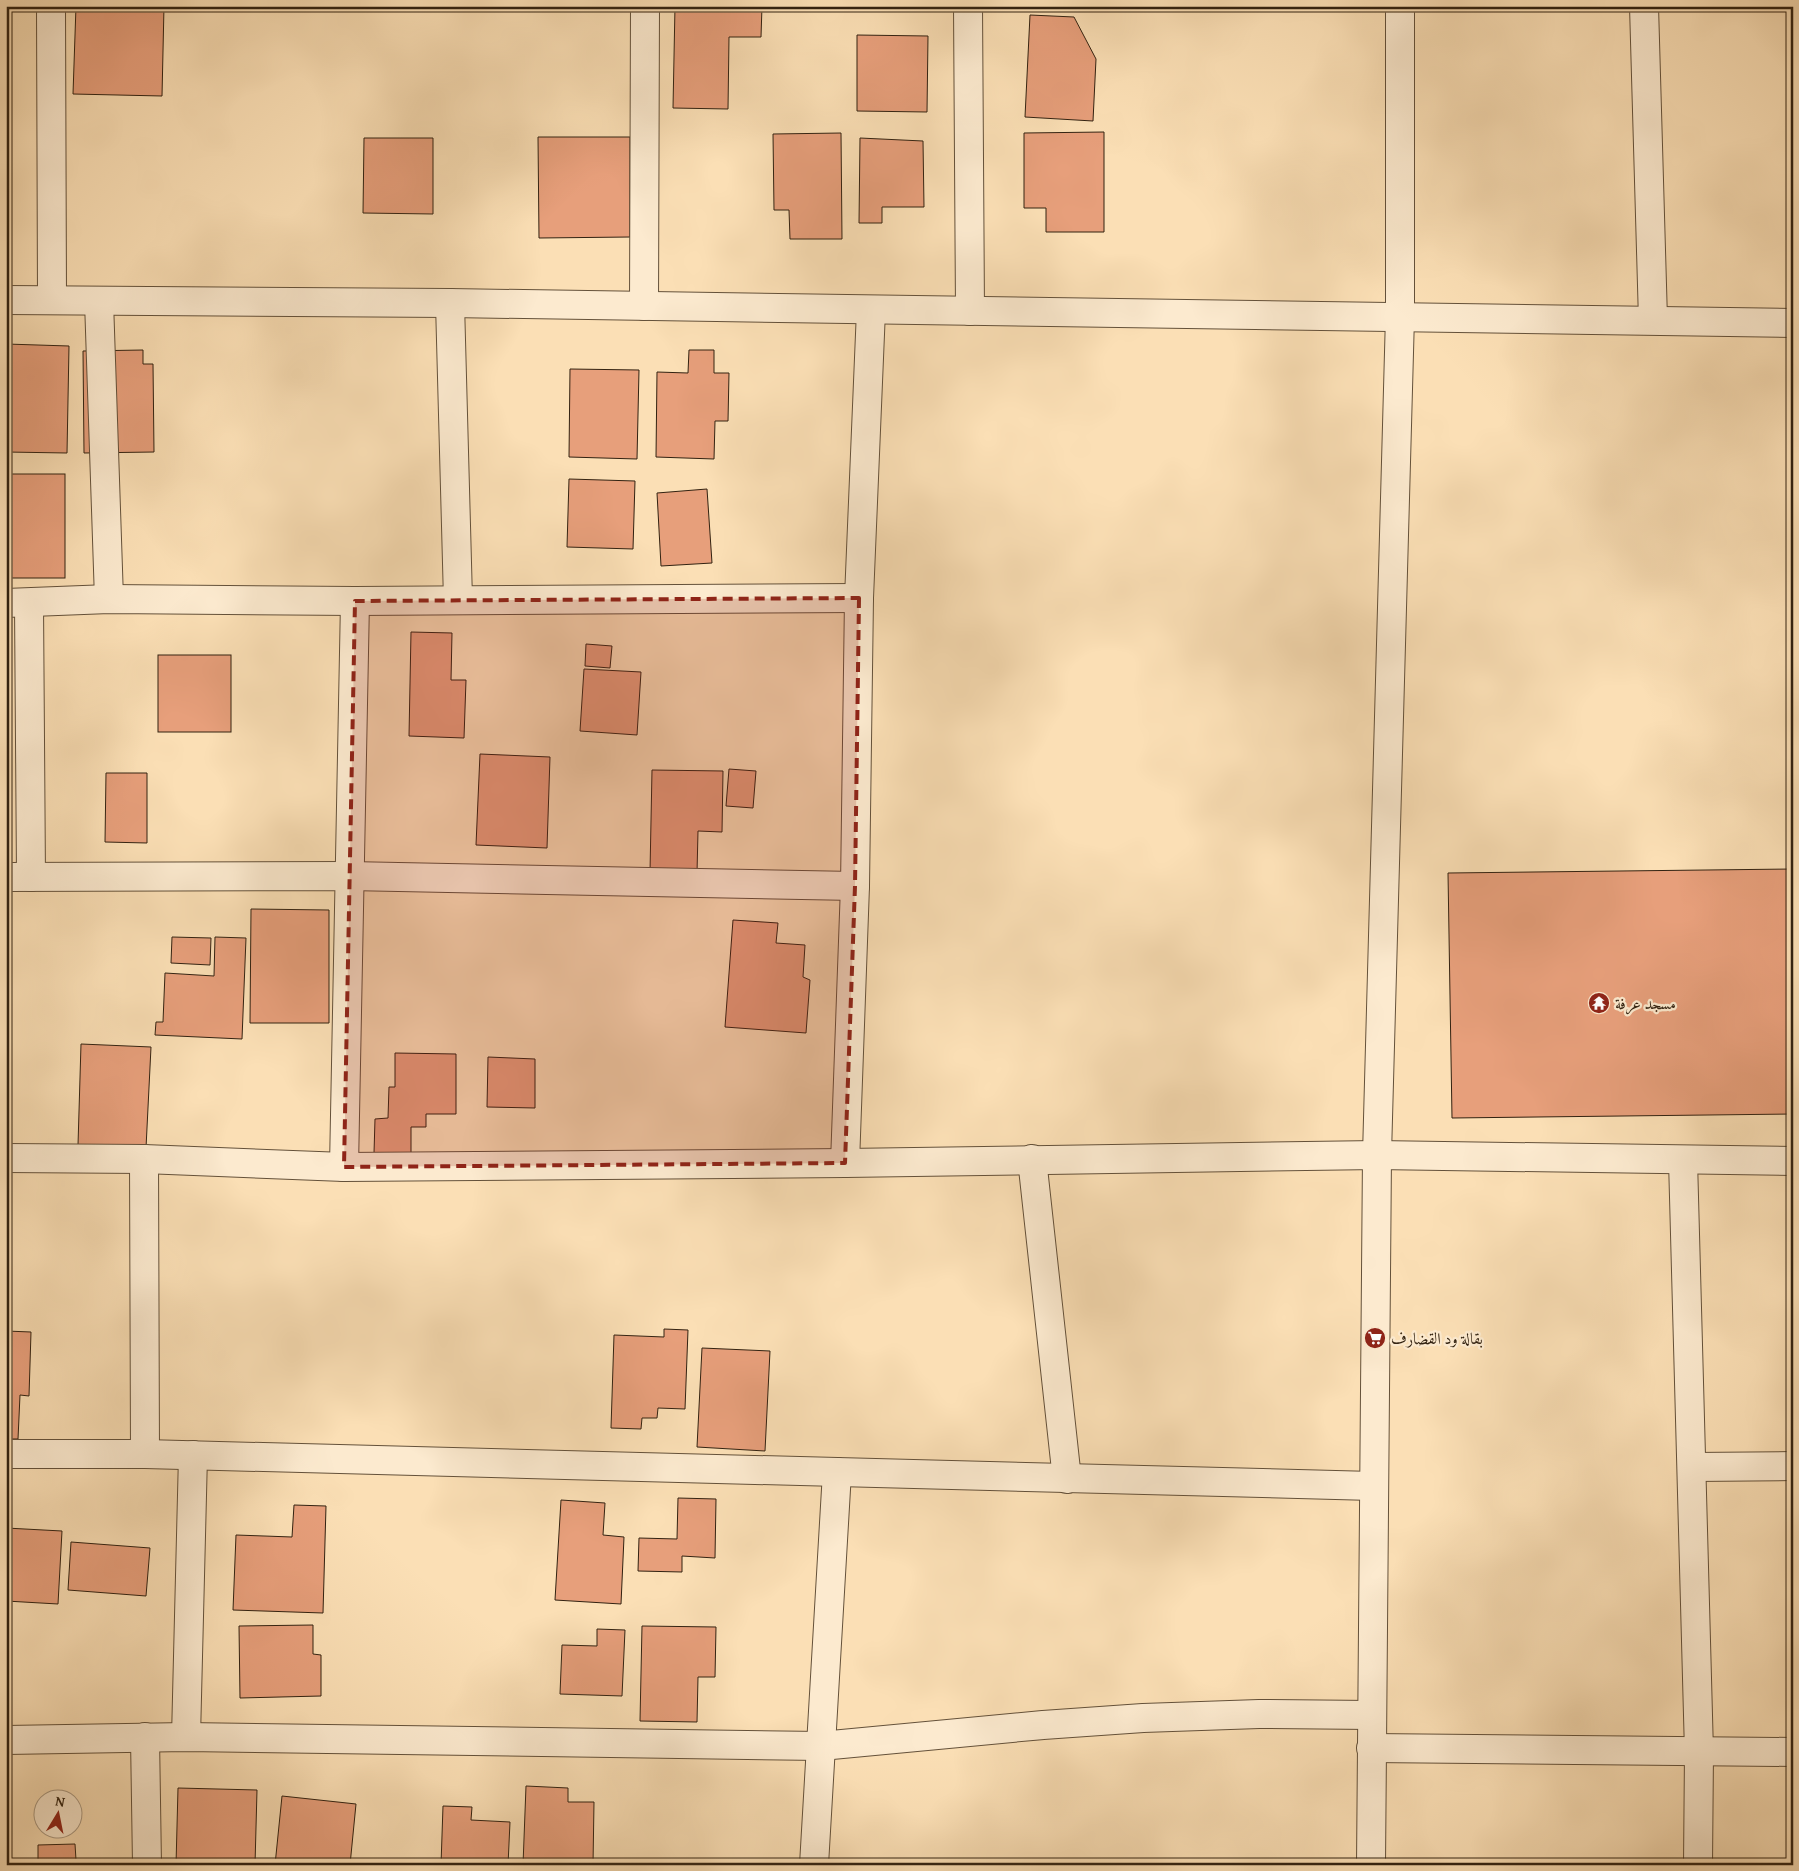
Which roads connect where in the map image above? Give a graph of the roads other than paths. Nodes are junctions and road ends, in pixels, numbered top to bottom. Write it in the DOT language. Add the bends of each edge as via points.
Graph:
graph roads {
  1 [pos="51,6"];
  2 [pos="645,6"];
  3 [pos="968,6"];
  4 [pos="1400,6"];
  5 [pos="1644,6"];
  6 [pos="6,300"];
  7 [pos="52,300"];
  8 [pos="99,301"];
  9 [pos="450,303"];
  10 [pos="644,306"];
  11 [pos="871,310"];
  12 [pos="970,311"];
  13 [pos="1400,316"];
  14 [pos="1653,320"];
  15 [pos="1793,323"];
  16 [pos="859,598"];
  17 [pos="109,599"];
  18 [pos="458,600"];
  19 [pos="355,601"];
  20 [pos="18,604"];
  21 [pos="349,876"];
  22 [pos="19,877"];
  23 [pos="855,886"];
  24 [pos="1377,1155"];
  25 [pos="6,1158"];
  26 [pos="1032,1159"];
  27 [pos="144,1160"];
  28 [pos="1683,1160"];
  29 [pos="1793,1160"];
  30 [pos="845,1163"];
  31 [pos="344,1167"];
  32 [pos="6,1454"];
  33 [pos="145,1454"];
  34 [pos="193,1455"];
  35 [pos="1793,1466"];
  36 [pos="1693,1467"];
  37 [pos="836,1472"];
  38 [pos="1067,1479"];
  39 [pos="1373,1486"];
  40 [pos="1371,1715"];
  41 [pos="145,1737"];
  42 [pos="186,1737"];
  43 [pos="6,1740"];
  44 [pos="820,1746"];
  45 [pos="1371,1748"];
  46 [pos="1699,1752"];
  47 [pos="1793,1752"];
  48 [pos="147,1865"];
  49 [pos="814,1865"];
  50 [pos="1371,1865"];
  51 [pos="1698,1865"];
  1 -- 7 [label="street"];
  2 -- 10 [label="street"];
  3 -- 12 [label="street"];
  4 -- 13 [label="street"];
  5 -- 14 [label="street"];
  6 -- 7 [label="street"];
  7 -- 8 [label="street"];
  8 -- 9 [label="street"];
  8 -- 17 [label="street"];
  9 -- 10 [label="street"];
  9 -- 18 [label="street"];
  10 -- 11 [label="street"];
  11 -- 12 [label="street"];
  11 -- 16 [label="street"];
  12 -- 13 [label="street"];
  13 -- 14 [label="street"];
  13 -- 24 [label="street"];
  14 -- 15 [label="street"];
  16 -- 18 [label="street"];
  16 -- 23 [label="street"];
  17 -- 19 [label="street"];
  17 -- 20 [label="street"];
  18 -- 19 [label="street"];
  19 -- 21 [label="street"];
  20 -- 22 [label="street"];
  21 -- 22 [label="street"];
  21 -- 23 [label="street"];
  21 -- 31 [label="street"];
  23 -- 30 [label="street"];
  24 -- 26 [label="street"];
  24 -- 28 [label="street"];
  24 -- 39 [label="street"];
  25 -- 27 [label="street"];
  26 -- 30 [label="street"];
  26 -- 38 [label="street"];
  27 -- 31 [label="street"];
  27 -- 33 [label="street"];
  28 -- 29 [label="street"];
  28 -- 36 [label="street"];
  30 -- 31 [label="street"];
  32 -- 33 [label="street"];
  33 -- 34 [label="street"];
  34 -- 37 [label="street"];
  34 -- 42 [label="street"];
  35 -- 36 [label="street"];
  36 -- 46 [label="street"];
  37 -- 38 [label="street"];
  37 -- 44 [label="street"];
  38 -- 39 [label="street"];
  39 -- 40 [label="street"];
  40 -- 44 [label="street" via="1143,1718"];
  40 -- 45 [label="street"];
  41 -- 42 [label="street"];
  41 -- 43 [label="street"];
  41 -- 48 [label="street"];
  42 -- 44 [label="street"];
  44 -- 49 [label="street"];
  45 -- 46 [label="street"];
  45 -- 50 [label="street"];
  46 -- 47 [label="street"];
  46 -- 51 [label="street"];
}
